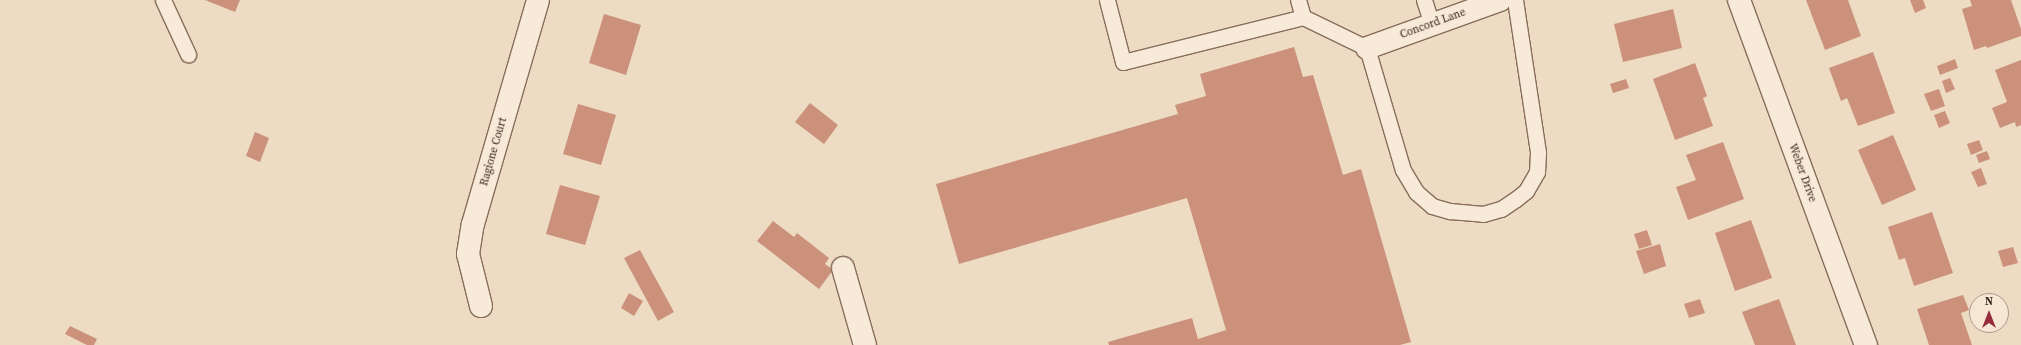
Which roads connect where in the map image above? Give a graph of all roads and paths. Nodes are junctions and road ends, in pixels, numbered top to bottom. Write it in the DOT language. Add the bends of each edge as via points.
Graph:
graph roads {
  1 [pos="163,0"];
  2 [pos="538,0"];
  3 [pos="1107,0"];
  4 [pos="1298,0"];
  5 [pos="1424,0"];
  6 [pos="1500,0"];
  7 [pos="1515,0"];
  8 [pos="1739,0"];
  9 [pos="1303,17"];
  10 [pos="1432,24"];
  11 [pos="1366,48"];
  12 [pos="188,54"];
  13 [pos="844,268"];
  14 [pos="481,306"];
  15 [pos="865,345"];
  16 [pos="1866,345"];
  1 -- 12 [label="lane"];
  2 -- 14 [label="street, Ragione Court" via="473,224 468,254"];
  3 -- 9 [label="lane" via="1123,62"];
  4 -- 9 [label="lane"];
  5 -- 10 [label="lane"];
  6 -- 10 [label="street, Concord Lane"];
  7 -- 11 [label="lane" via="1538,152 1537,172 1526,191 1501,209 1483,214 1450,211 1432,206 1416,192 1403,170"];
  8 -- 16 [label="street, Weber Drive"];
  9 -- 11 [label="lane"];
  10 -- 11 [label="street, Concord Lane"];
  13 -- 15 [label="street"];
}
